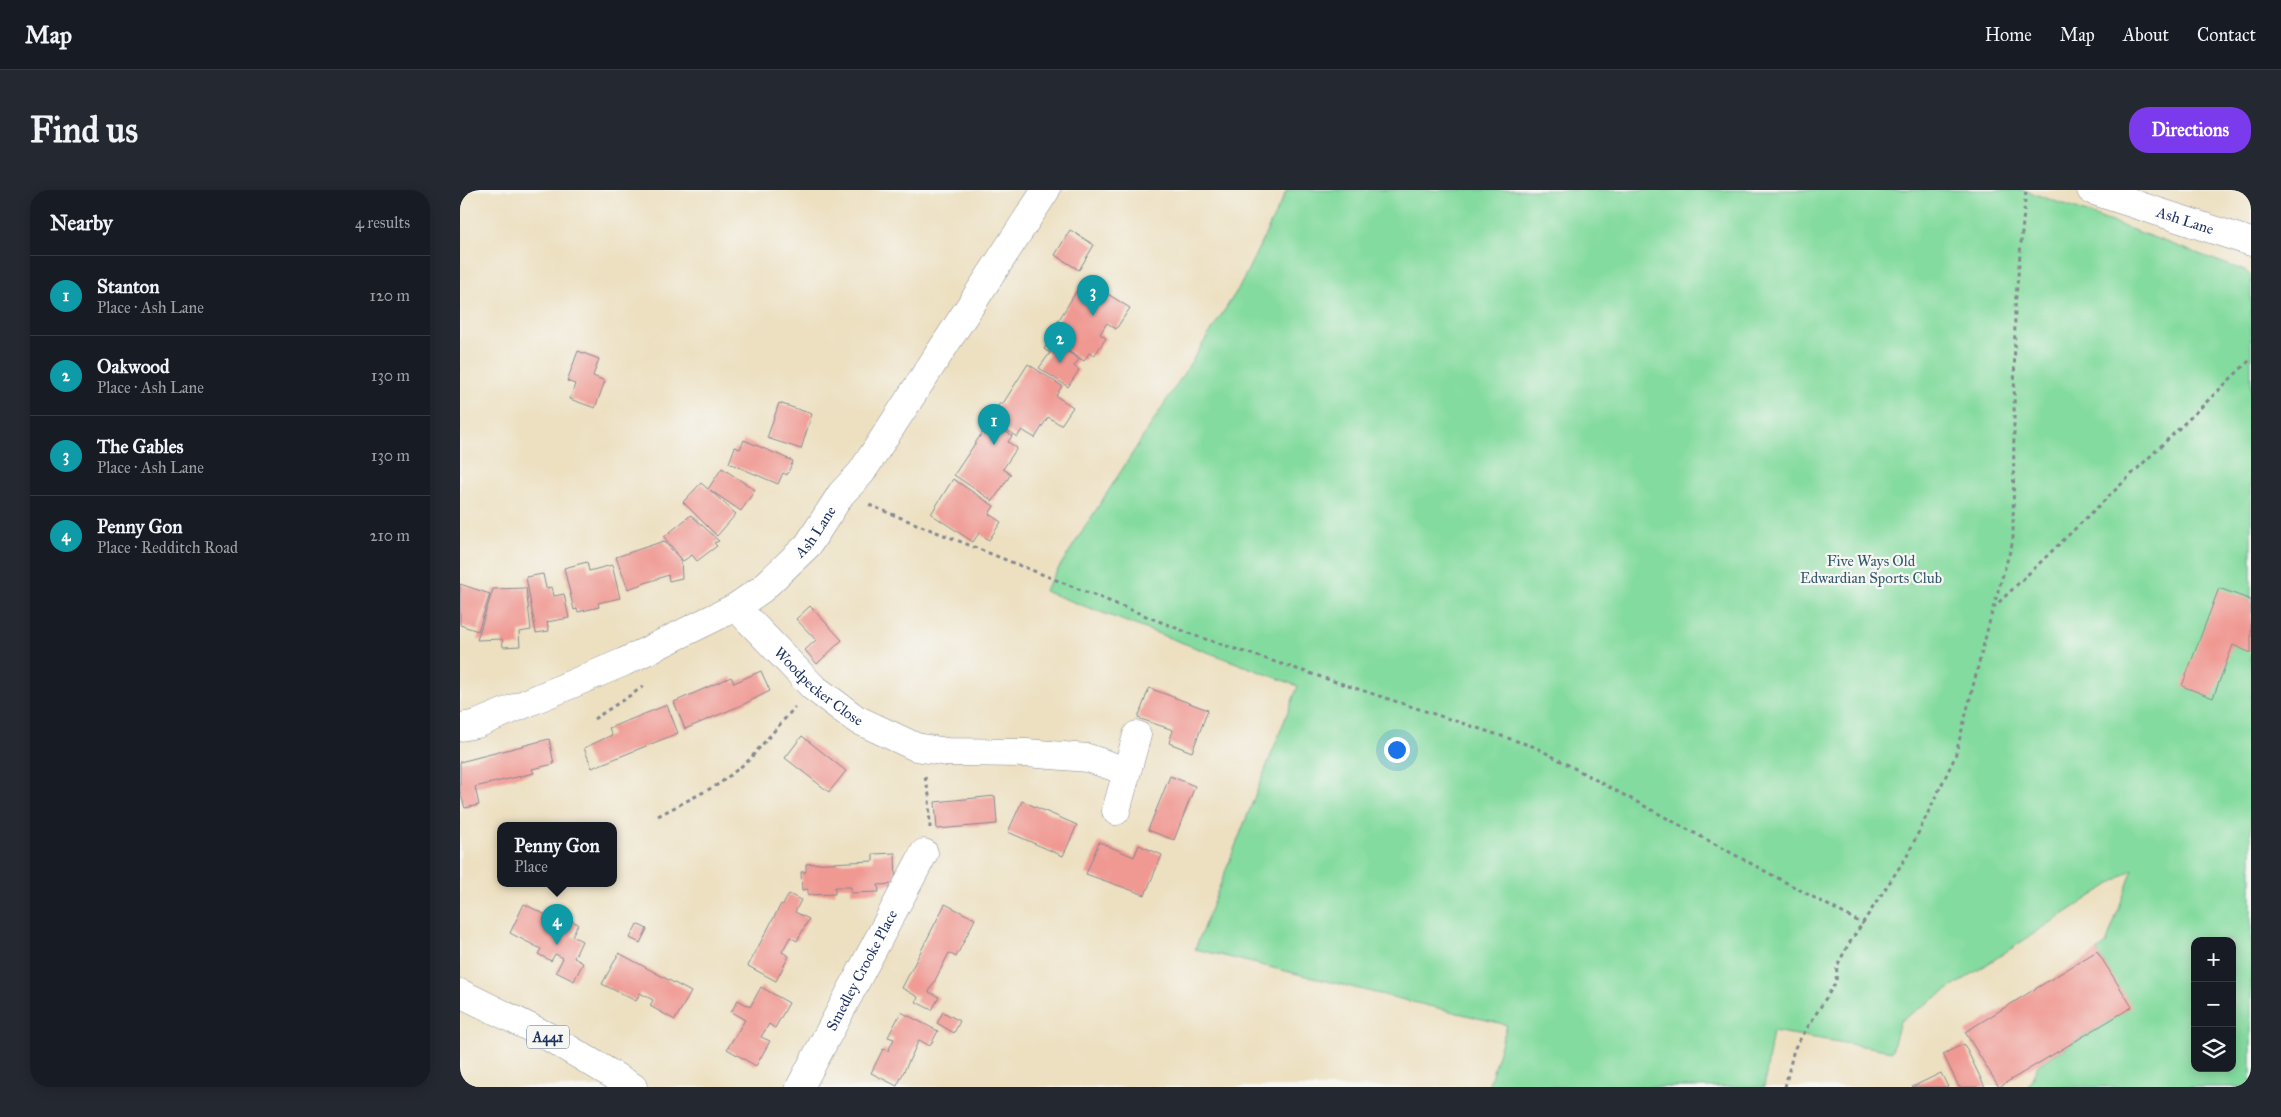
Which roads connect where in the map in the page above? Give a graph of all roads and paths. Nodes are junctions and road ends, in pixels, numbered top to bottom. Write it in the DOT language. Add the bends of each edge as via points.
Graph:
graph roads {
  1 [pos="1046,190"];
  2 [pos="2026,190"];
  3 [pos="2091,190"];
  4 [pos="2251,242"];
  5 [pos="2251,359"];
  6 [pos="841,494"];
  7 [pos="736,607"];
  8 [pos="1993,608"];
  9 [pos="813,687"];
  10 [pos="460,727"];
  11 [pos="1137,735"];
  12 [pos="916,747"];
  13 [pos="1126,771"];
  14 [pos="1116,811"];
  15 [pos="658,816"];
  16 [pos="924,853"];
  17 [pos="1863,924"];
  18 [pos="460,993"];
  19 [pos="633,1087"];
  20 [pos="800,1087"];
  21 [pos="1785,1087"];
  1 -- 6 [label="main road, Ash Lane" via="861,473"];
  2 -- 8 [label="path" via="2015,306 2013,541"];
  3 -- 4 [label="main road, Ash Lane"];
  5 -- 8 [label="path"];
  6 -- 7 [label="main road, Ash Lane" via="808,545 762,589"];
  6 -- 17 [label="path" via="1196,636 1535,747"];
  7 -- 9 [label="main road, Woodpecker Close"];
  7 -- 10 [label="main road, Ash Lane" via="624,662 477,724"];
  8 -- 17 [label="path" via="1955,757 1907,856"];
  9 -- 12 [label="main road, Woodpecker Close" via="856,719"];
  9 -- 15 [label="path" via="748,761 718,784"];
  11 -- 13 [label="main road"];
  12 -- 13 [label="main road, Woodpecker Close" via="947,752 1088,758"];
  12 -- 16 [label="path" via="929,795 930,827"];
  13 -- 14 [label="main road"];
  16 -- 20 [label="main road, Smedley Crooke Place"];
  17 -- 21 [label="path" via="1837,966 1836,982 1794,1049"];
  18 -- 19 [label="main road, A441" via="547,1036"];
}
